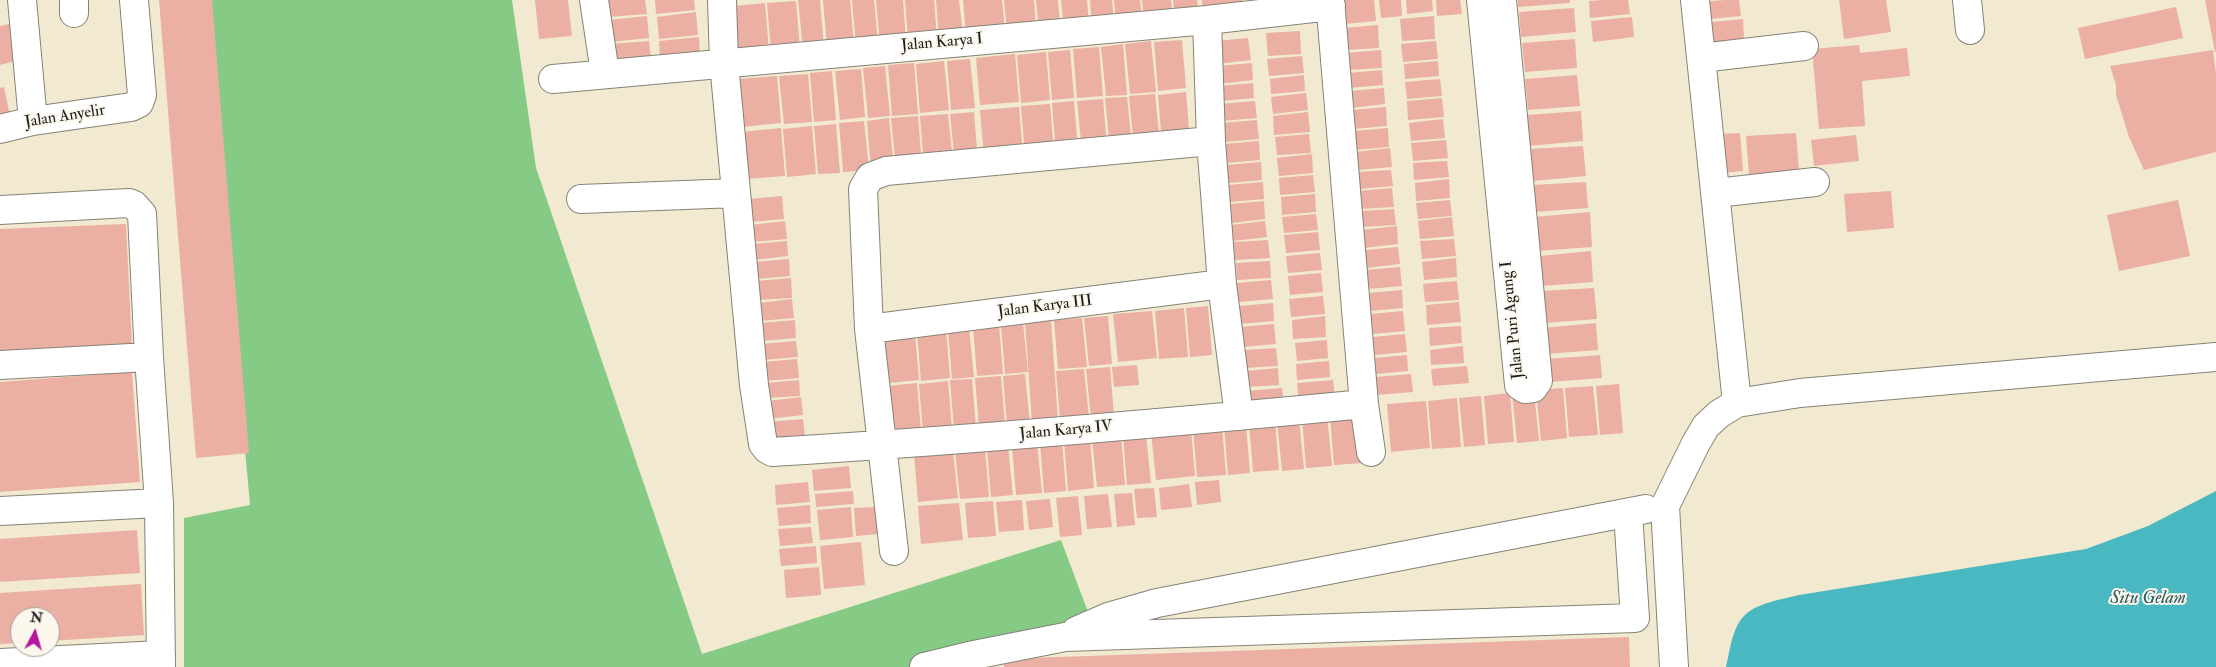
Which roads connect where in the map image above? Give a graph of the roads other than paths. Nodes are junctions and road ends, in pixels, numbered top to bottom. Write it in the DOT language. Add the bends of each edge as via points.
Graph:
graph roads {
  1 [pos="134,0"];
  2 [pos="594,0"];
  3 [pos="722,0"];
  4 [pos="1481,0"];
  5 [pos="1502,0"];
  6 [pos="1695,0"];
  7 [pos="1967,0"];
  8 [pos="1330,3"];
  9 [pos="15,5"];
  10 [pos="1207,20"];
  11 [pos="1970,30"];
  12 [pos="1804,46"];
  13 [pos="1701,58"];
  14 [pos="724,63"];
  15 [pos="605,73"];
  16 [pos="553,79"];
  17 [pos="1501,99"];
  18 [pos="33,121"];
  19 [pos="0,129"];
  20 [pos="1211,141"];
  21 [pos="1815,182"];
  22 [pos="736,193"];
  23 [pos="1716,193"];
  24 [pos="581,199"];
  25 [pos="0,210"];
  26 [pos="1222,284"];
  27 [pos="869,329"];
  28 [pos="149,357"];
  29 [pos="2216,357"];
  30 [pos="0,365"];
  31 [pos="1737,403"];
  32 [pos="1364,404"];
  33 [pos="1239,416"];
  34 [pos="881,445"];
  35 [pos="1371,452"];
  36 [pos="159,503"];
  37 [pos="1665,506"];
  38 [pos="0,511"];
  39 [pos="1628,513"];
  40 [pos="894,550"];
  41 [pos="1065,637"];
  42 [pos="161,661"];
  43 [pos="969,661"];
  44 [pos="0,663"];
  45 [pos="924,667"];
  46 [pos="1674,667"];
  1 -- 18 [label="street, Jalan Anyelir" via="142,95 139,102 131,107"];
  2 -- 15 [label="street"];
  3 -- 14 [label="street"];
  4 -- 17 [label="street, Jalan Puri Agung I"];
  5 -- 17 [label="street, Jalan Puri Agung I"];
  6 -- 13 [label="street"];
  7 -- 11 [label="street"];
  8 -- 10 [label="street, Jalan Karya I"];
  8 -- 32 [label="street"];
  9 -- 18 [label="street"];
  10 -- 14 [label="street, Jalan Karya I"];
  10 -- 20 [label="street"];
  12 -- 13 [label="street"];
  13 -- 23 [label="street"];
  14 -- 15 [label="street, Jalan Karya I"];
  14 -- 22 [label="street"];
  15 -- 16 [label="street, Jalan Karya I"];
  17 -- 17 [label="street, Jalan Puri Agung I" via="1538,381 1527,389 1519,385"];
  18 -- 19 [label="street, Jalan Anyelir"];
  20 -- 26 [label="street"];
  20 -- 27 [label="street" via="886,171 870,177 863,188"];
  21 -- 23 [label="street"];
  22 -- 24 [label="street"];
  22 -- 34 [label="street, Jalan Karya IV" via="754,385 763,444 772,452"];
  23 -- 31 [label="street"];
  25 -- 28 [label="street" via="129,203 134,206 142,214"];
  26 -- 27 [label="street, Jalan Karya III"];
  26 -- 33 [label="street"];
  27 -- 34 [label="street"];
  28 -- 30 [label="street"];
  28 -- 36 [label="street"];
  29 -- 31 [label="street" via="1800,393"];
  31 -- 37 [label="street" via="1706,426"];
  32 -- 33 [label="street, Jalan Karya IV"];
  32 -- 35 [label="street"];
  33 -- 34 [label="street, Jalan Karya IV"];
  34 -- 40 [label="street"];
  36 -- 38 [label="street"];
  36 -- 42 [label="street"];
  37 -- 39 [label="street"];
  37 -- 46 [label="street"];
  39 -- 41 [label="street" via="1131,608"];
  39 -- 41 [label="street" via="1635,618"];
  41 -- 43 [label="street"];
  42 -- 44 [label="street"];
  43 -- 45 [label="street"];
}
